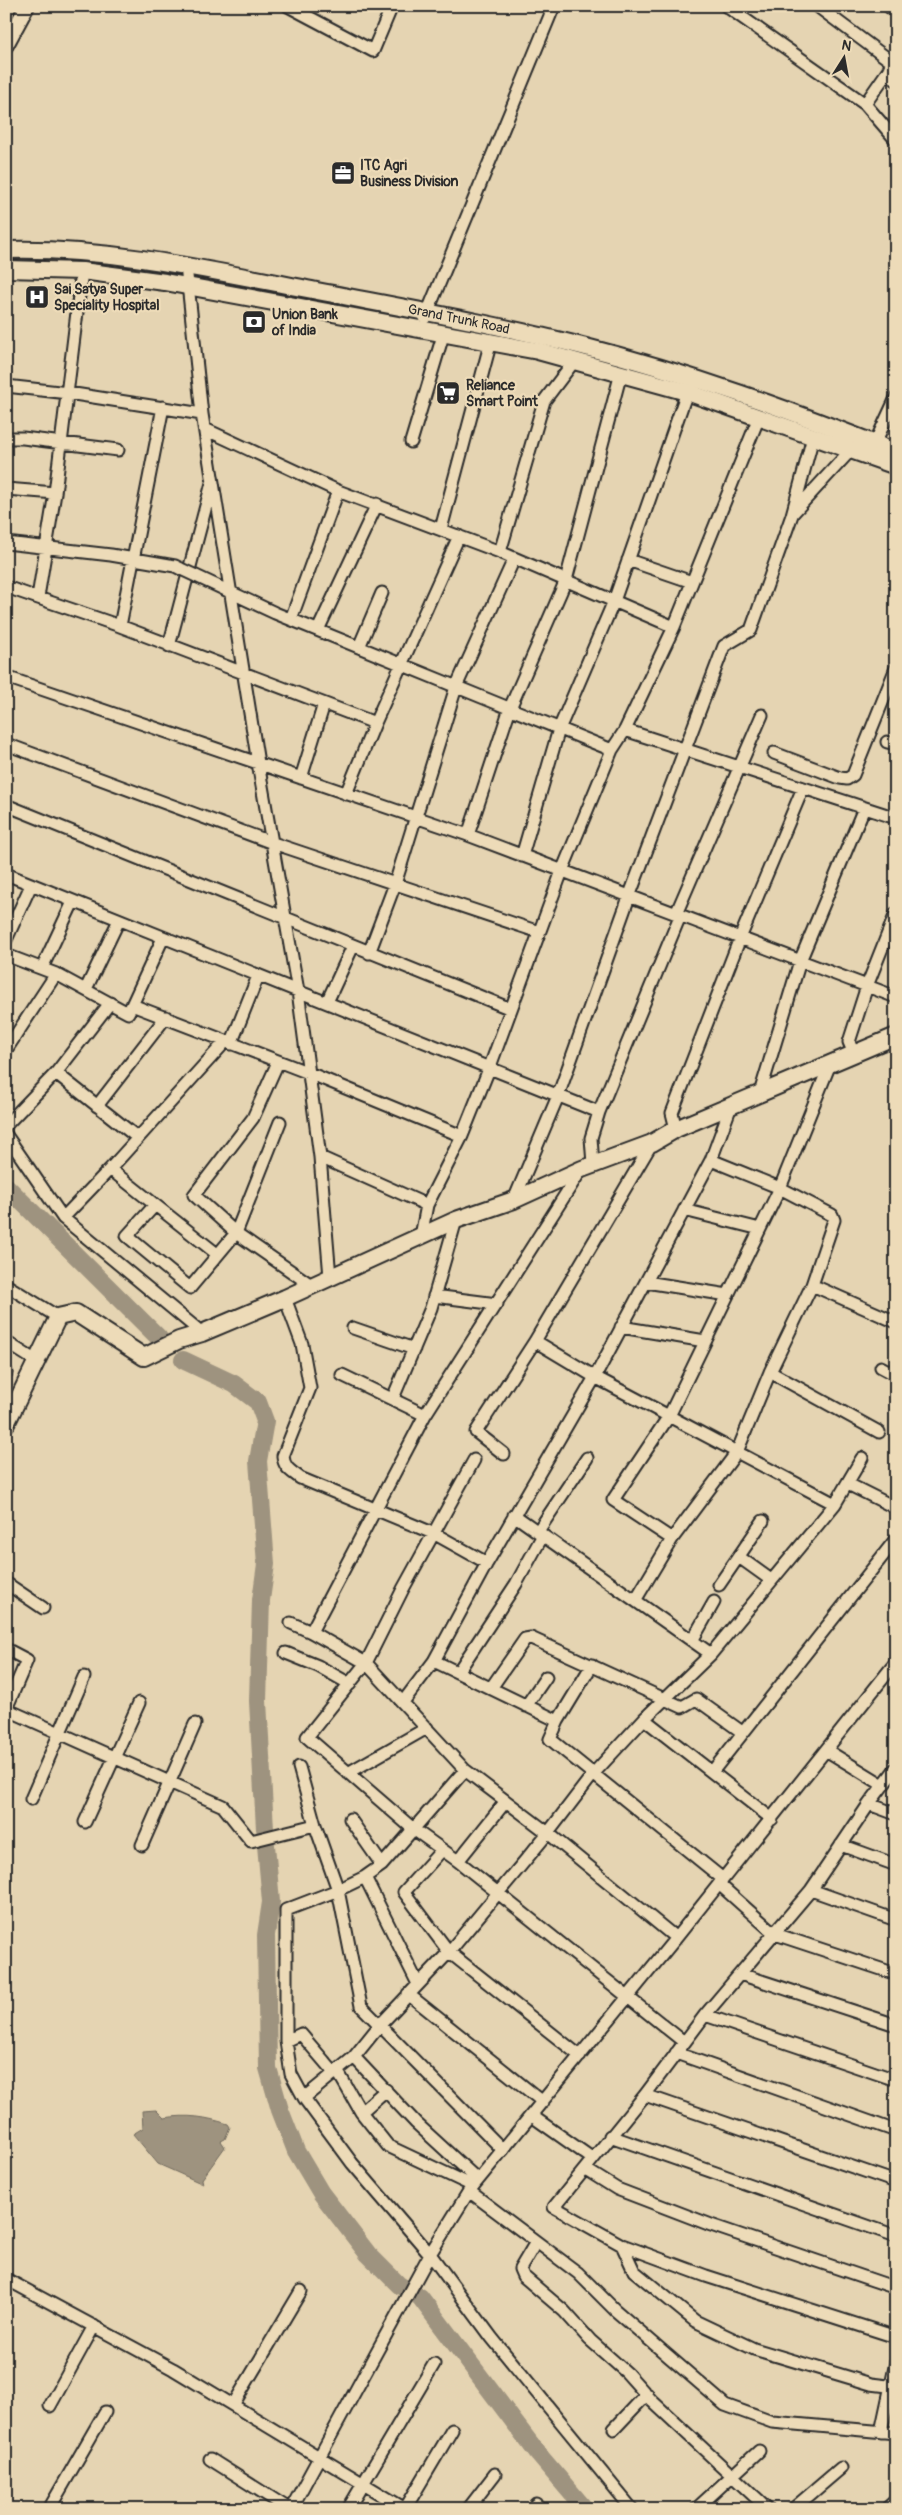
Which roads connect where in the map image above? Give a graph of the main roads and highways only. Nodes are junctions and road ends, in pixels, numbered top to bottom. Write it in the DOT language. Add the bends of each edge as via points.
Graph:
graph roads {
  1 [pos="6,250"];
  2 [pos="6,269"];
  3 [pos="896,452"];
  4 [pos="896,466"];
  5 [pos="896,1036"];
  6 [pos="6,1424"];
  1 -- 3 [label="main road, Grand Trunk Road" via="85,252 186,266 428,311 584,346 754,398"];
  2 -- 4 [label="main road, Grand Trunk Road" via="82,271 188,286 491,341 575,360 686,392"];
  5 -- 6 [label="main road" via="652,1143 588,1166 514,1200 456,1220 285,1298 144,1357 76,1313 58,1317"];
}
